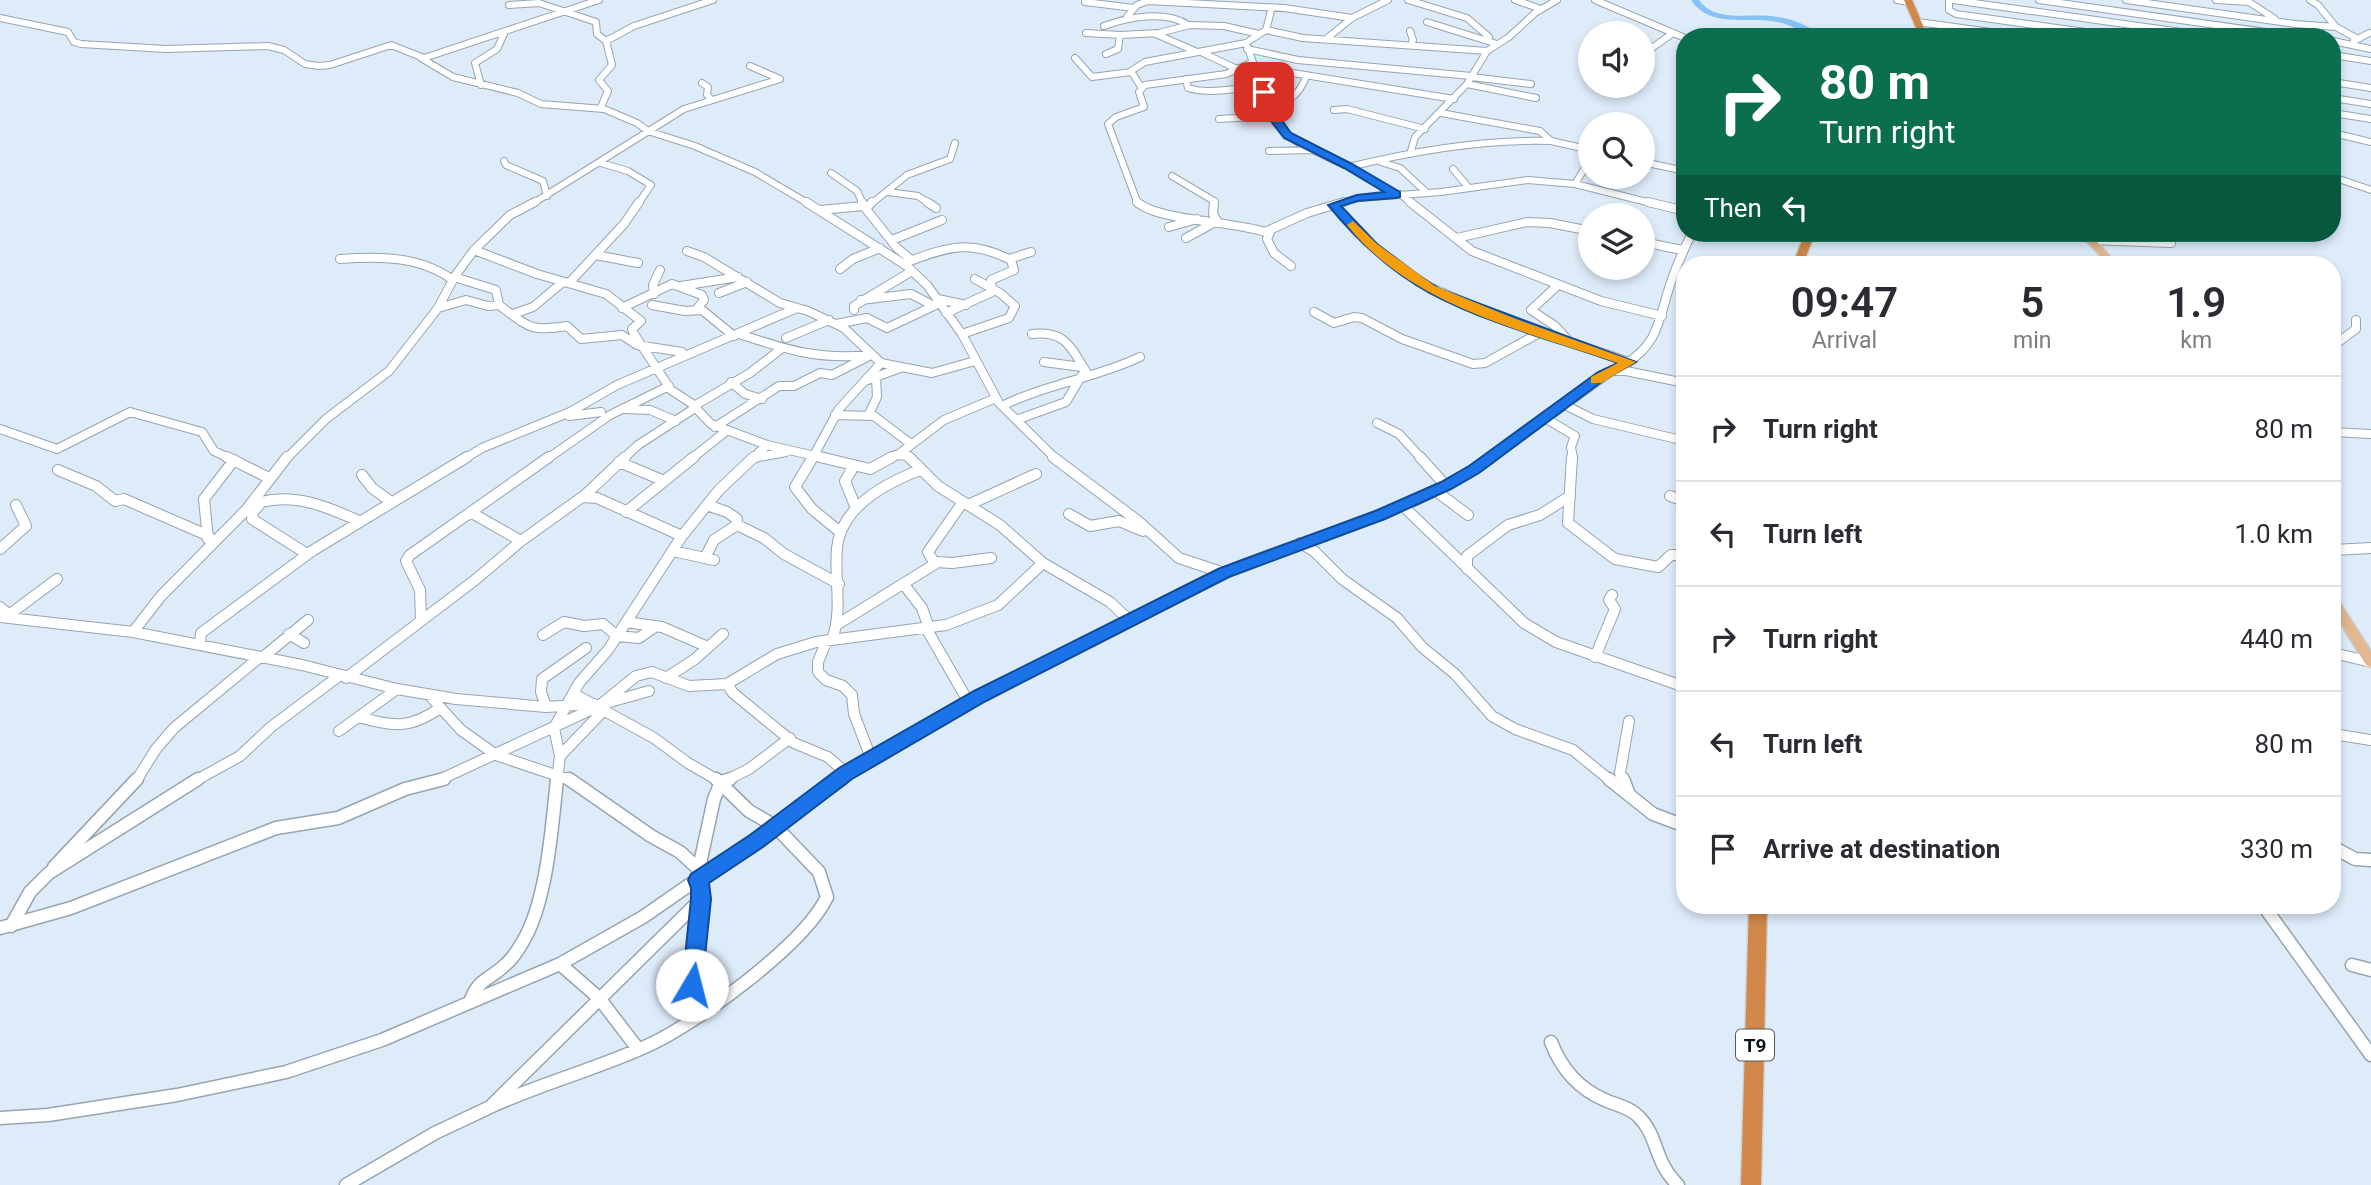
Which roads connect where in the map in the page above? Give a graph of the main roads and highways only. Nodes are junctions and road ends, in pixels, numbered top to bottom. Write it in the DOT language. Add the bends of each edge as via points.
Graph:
graph roads {
  1 [pos="1908,1"];
  2 [pos="1920,28"];
  3 [pos="2093,242"];
  4 [pos="2106,256"];
  5 [pos="2341,615"];
  6 [pos="2369,657"];
  7 [pos="1758,914"];
  8 [pos="1751,1185"];
  1 -- 2 [label="highway"];
  3 -- 4 [label="main road"];
  5 -- 6 [label="main road"];
  7 -- 8 [label="highway, T9"];
}
